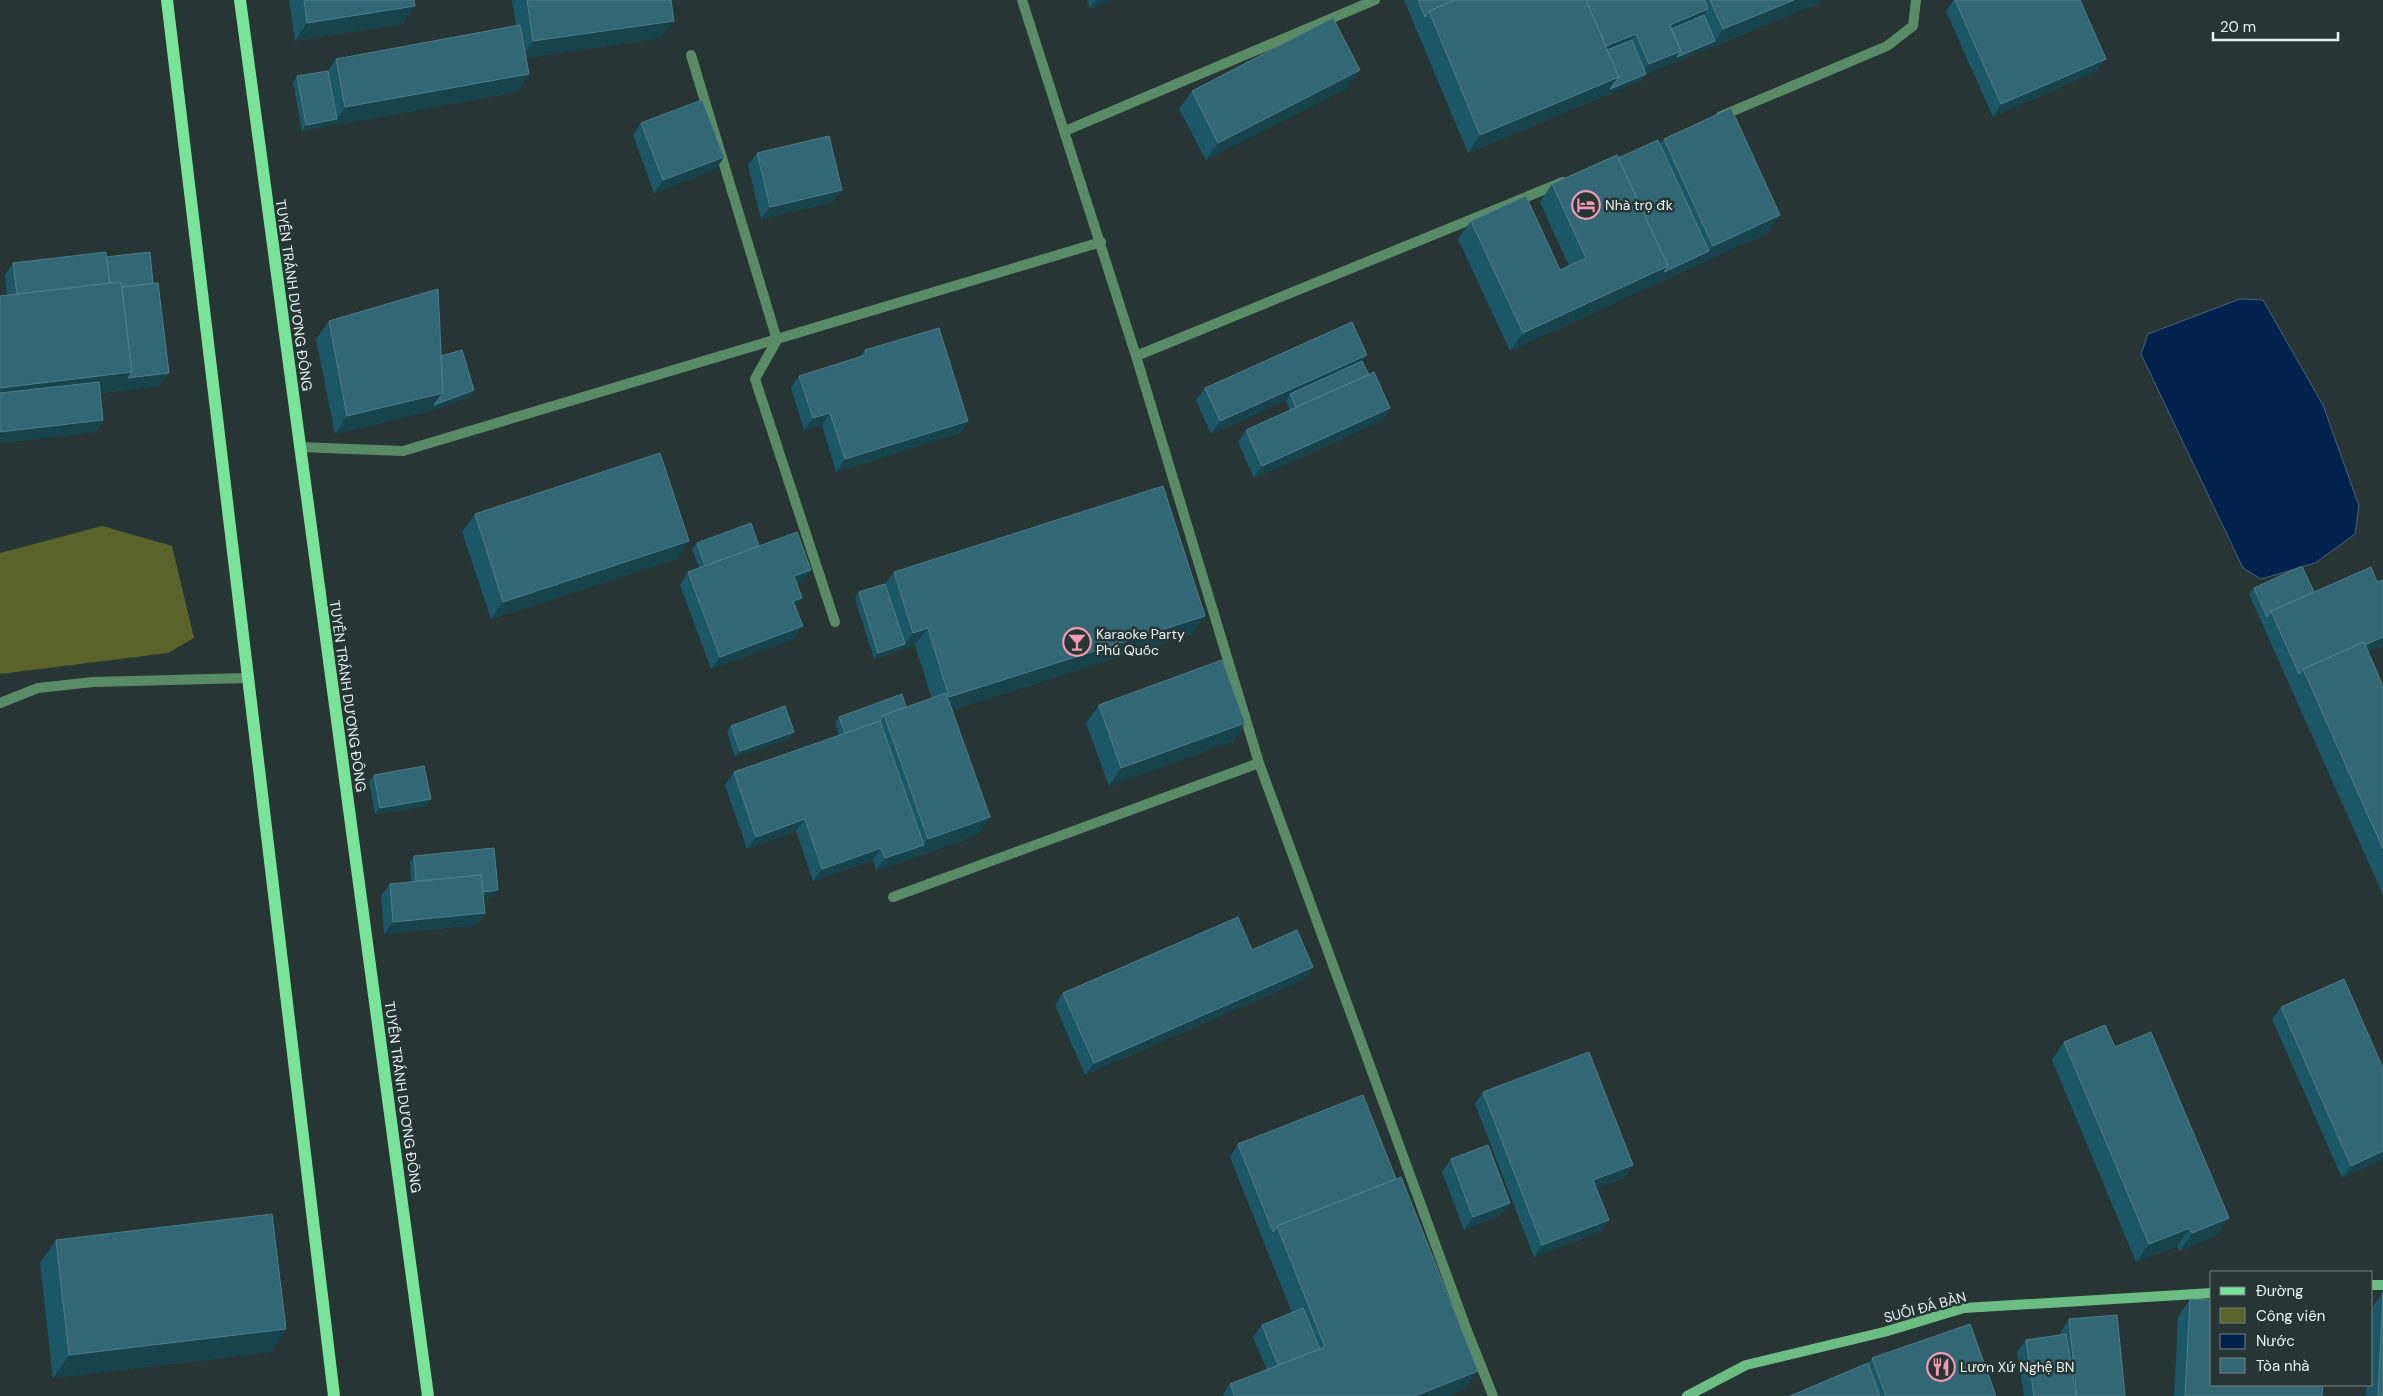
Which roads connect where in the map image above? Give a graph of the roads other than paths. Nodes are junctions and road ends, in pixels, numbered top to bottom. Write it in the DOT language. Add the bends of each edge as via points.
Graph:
graph roads {
  1 [pos="167,0"];
  2 [pos="240,0"];
  3 [pos="1022,0"];
  4 [pos="1375,0"];
  5 [pos="1916,0"];
  6 [pos="691,55"];
  7 [pos="1707,121"];
  8 [pos="1065,130"];
  9 [pos="1572,178"];
  10 [pos="1101,242"];
  11 [pos="777,340"];
  12 [pos="1136,356"];
  13 [pos="299,447"];
  14 [pos="835,622"];
  15 [pos="247,678"];
  16 [pos="0,703"];
  17 [pos="1259,763"];
  18 [pos="893,897"];
  19 [pos="2210,1293"];
  20 [pos="334,1396"];
  21 [pos="428,1396"];
  22 [pos="1493,1396"];
  23 [pos="1687,1396"];
  1 -- 15 [label="main road"];
  2 -- 13 [label="main road, TUYẾN TRÁNH DƯƠNG ĐÔNG"];
  3 -- 8 [label="street"];
  4 -- 8 [label="street"];
  5 -- 7 [label="street" via="1913,26 1887,46"];
  6 -- 11 [label="street"];
  8 -- 10 [label="street"];
  9 -- 12 [label="street"];
  10 -- 11 [label="street"];
  10 -- 12 [label="street"];
  11 -- 13 [label="street" via="403,452"];
  11 -- 14 [label="street" via="755,379"];
  12 -- 17 [label="street"];
  13 -- 21 [label="main road, TUYẾN TRÁNH DƯƠNG ĐÔNG"];
  15 -- 16 [label="street" via="93,682 38,688"];
  15 -- 20 [label="main road"];
  17 -- 18 [label="street"];
  17 -- 22 [label="street"];
  19 -- 23 [label="street, SUỐI ĐÁ BÀN" via="1964,1308 1884,1332 1746,1365"];
}
